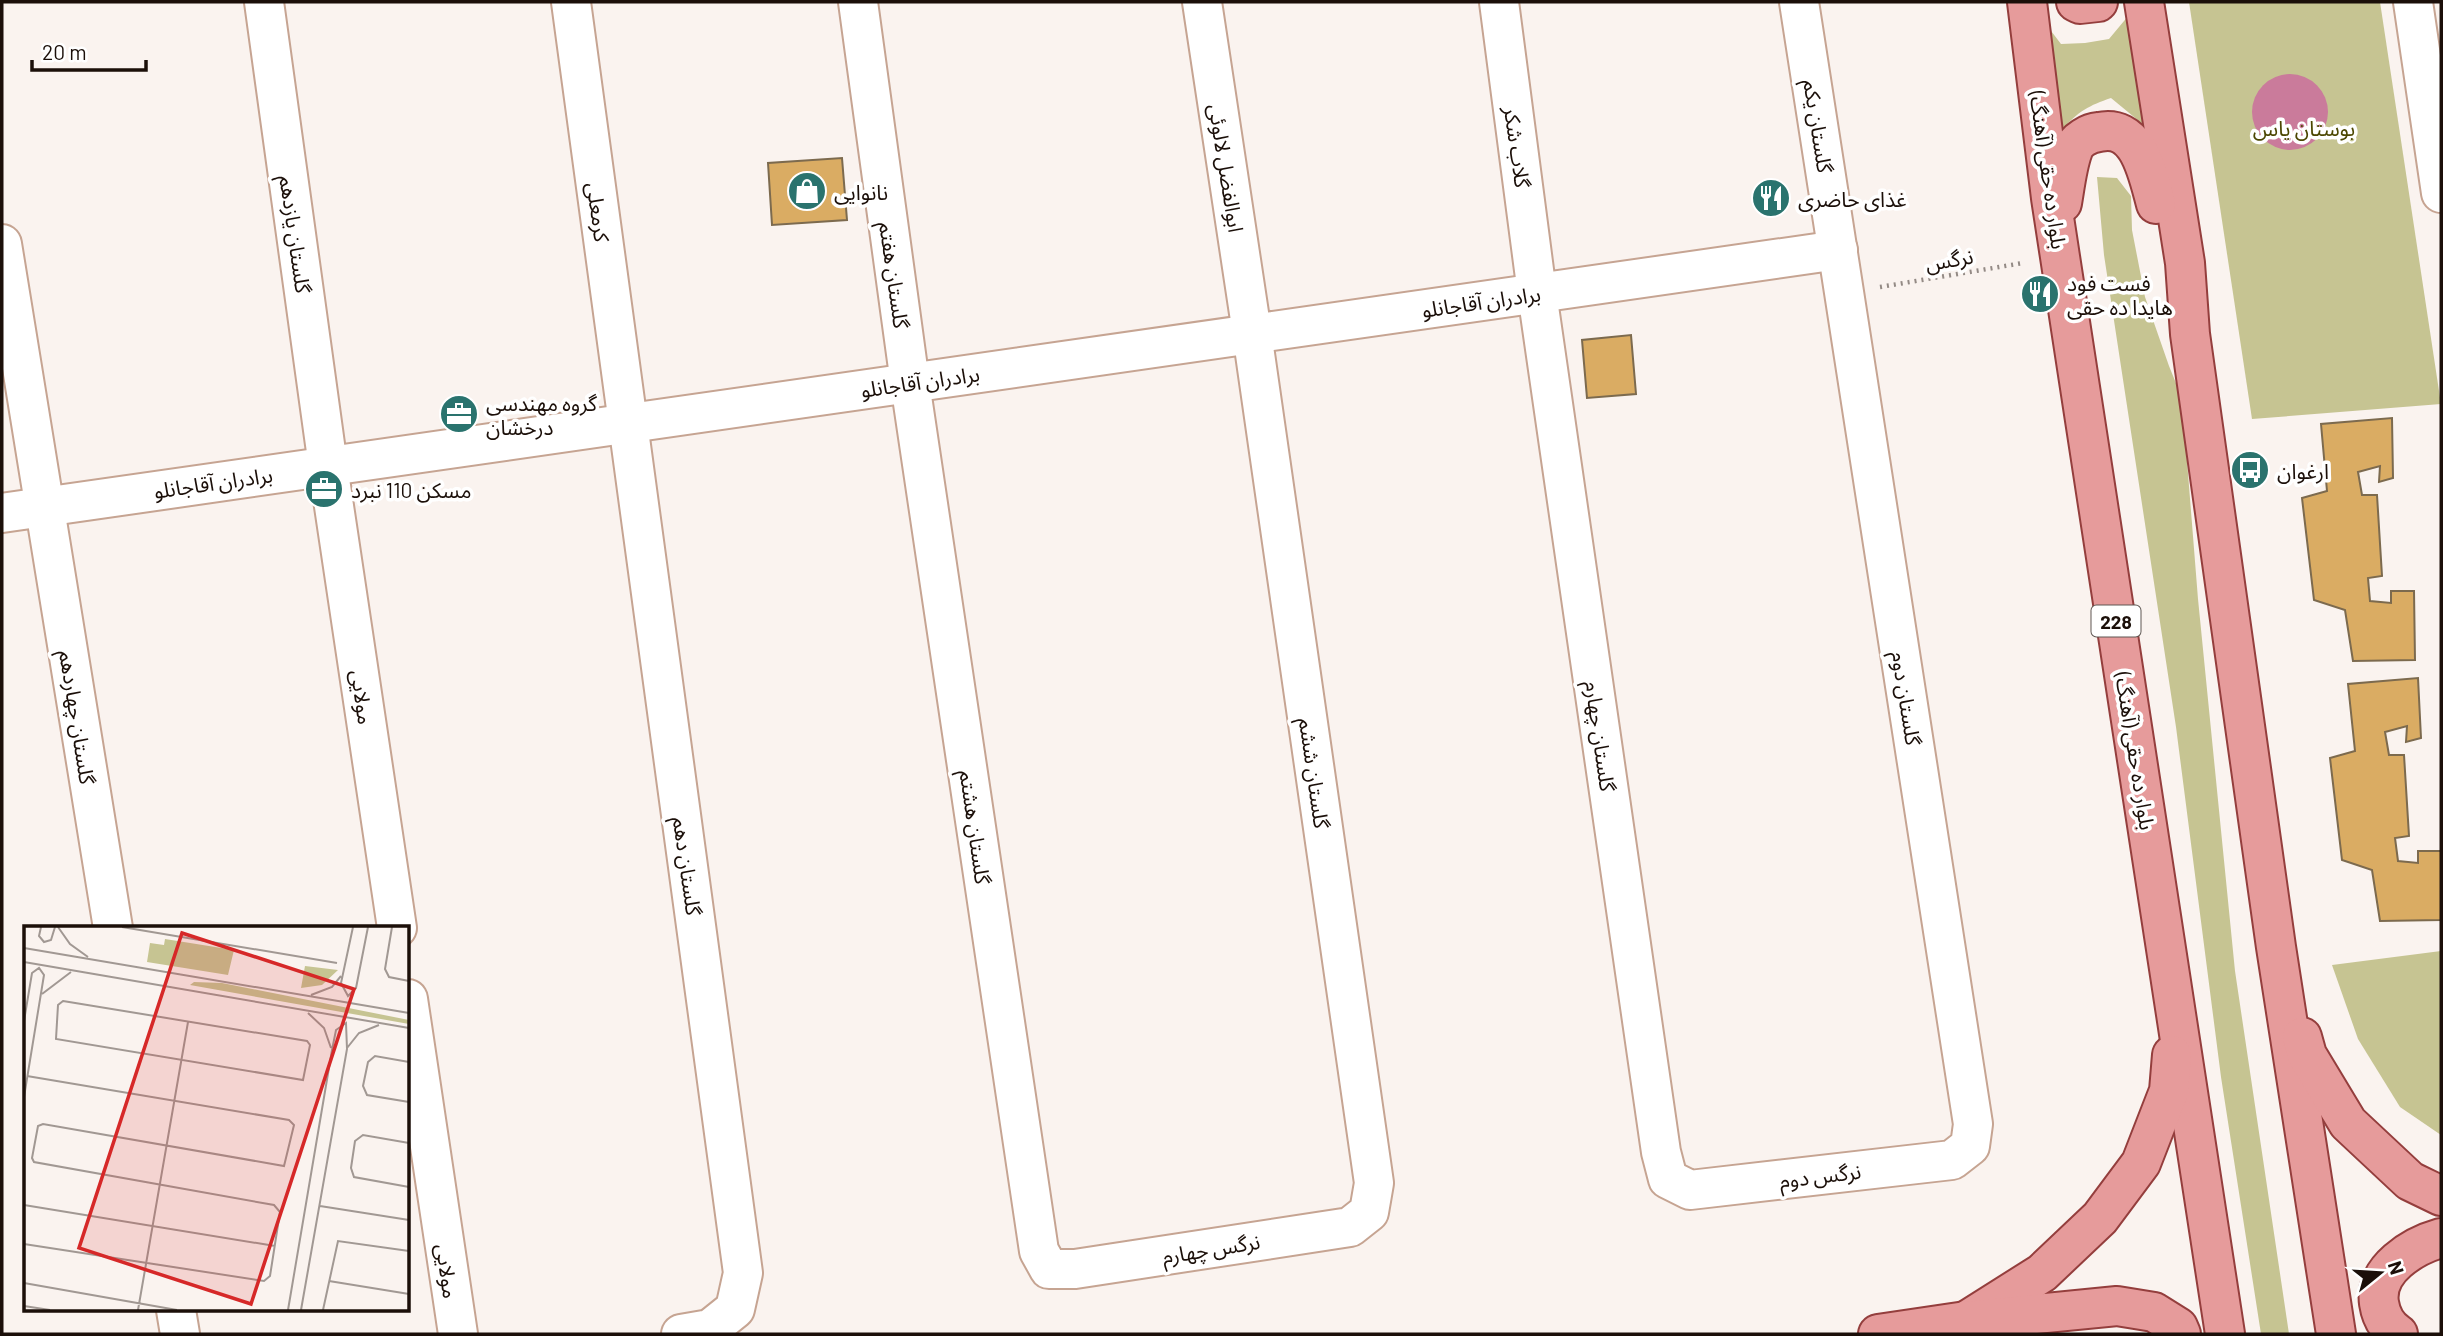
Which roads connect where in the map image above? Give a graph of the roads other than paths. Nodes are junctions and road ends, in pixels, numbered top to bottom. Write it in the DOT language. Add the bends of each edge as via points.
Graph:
graph roads {
  1 [pos="264,2"];
  2 [pos="570,2"];
  3 [pos="858,2"];
  4 [pos="1202,2"];
  5 [pos="1499,2"];
  6 [pos="1799,2"];
  7 [pos="2027,2"];
  8 [pos="2076,2"];
  9 [pos="2098,2"];
  10 [pos="2144,2"];
  11 [pos="2413,2"];
  12 [pos="2431,62"];
  13 [pos="2441,193"];
  14 [pos="2,244"];
  15 [pos="2058,244"];
  16 [pos="1838,250"];
  17 [pos="1537,293"];
  18 [pos="1252,334"];
  19 [pos="2190,334"];
  20 [pos="910,383"];
  21 [pos="627,423"];
  22 [pos="328,466"];
  23 [pos="43,507"];
  24 [pos="2,513"];
  25 [pos="113,926"];
  26 [pos="397,926"];
  27 [pos="2276,947"];
  28 [pos="410,1012"];
  29 [pos="2176,1012"];
  30 [pos="1970,1146"];
  31 [pos="1668,1179"];
  32 [pos="2441,1196"];
  33 [pos="1369,1212"];
  34 [pos="2441,1238"];
  35 [pos="1049,1269"];
  36 [pos="176,1312"];
  37 [pos="1966,1321"];
  38 [pos="180,1334"];
  39 [pos="458,1334"];
  40 [pos="681,1334"];
  41 [pos="1878,1334"];
  42 [pos="2181,1334"];
  43 [pos="2225,1334"];
  44 [pos="2336,1334"];
  45 [pos="2398,1334"];
  1 -- 22 [label="street, گلستان یازدهم"];
  2 -- 21 [label="street, کرمعلی"];
  3 -- 20 [label="street, گلستان هفتم"];
  4 -- 18 [label="street, ابوالفضل لالوئی"];
  5 -- 17 [label="street, گلاب شکر"];
  6 -- 16 [label="street, گلستان یکم"];
  7 -- 15 [label="main road, بلوار ده حقی (آهنگ) / 228"];
  8 -- 9 [label="main road"];
  10 -- 19 [label="main road" via="2185,263"];
  11 -- 12 [label="street"];
  12 -- 13 [label="street"];
  14 -- 23 [label="street, گلستان چهاردهم"];
  15 -- 19 [label="main road" via="2074,147 2090,133 2108,130 2129,139 2143,158"];
  15 -- 29 [label="main road, بلوار ده حقی (آهنگ) / 228"];
  16 -- 17 [label="street, برادران آقاجانلو"];
  16 -- 30 [label="street, گلستان دوم" via="1973,1124"];
  17 -- 18 [label="street, برادران آقاجانلو"];
  17 -- 31 [label="street, گلستان چهارم"];
  18 -- 20 [label="street, برادران آقاجانلو"];
  18 -- 33 [label="street, گلستان ششم" via="1374,1183"];
  19 -- 27 [label="main road"];
  20 -- 21 [label="street, برادران آقاجانلو"];
  20 -- 35 [label="street, گلستان هشتم" via="1040,1251"];
  21 -- 22 [label="street, برادران آقاجانلو"];
  21 -- 40 [label="street, گلستان دهم" via="743,1273 735,1309 710,1329"];
  22 -- 23 [label="street, برادران آقاجانلو"];
  22 -- 26 [label="street, مولایی"];
  23 -- 24 [label="street, برادران آقاجانلو"];
  23 -- 25 [label="street, گلستان چهاردهم"];
  27 -- 32 [label="main road" via="2307,1055 2348,1123 2410,1181"];
  27 -- 44 [label="main road"];
  28 -- 39 [label="street, مولایی"];
  29 -- 37 [label="main road" via="2169,1091 2141,1163 2100,1218 2042,1273"];
  29 -- 43 [label="main road, بلوار ده حقی (آهنگ) / 228"];
  30 -- 31 [label="street, نرگس دوم" via="1952,1160 1690,1190"];
  33 -- 35 [label="street, نرگس چهارم" via="1350,1227 1075,1269"];
  34 -- 45 [label="main road" via="2403,1256 2382,1282 2380,1313"];
  36 -- 38 [label="street"];
  37 -- 41 [label="main road"];
  37 -- 42 [label="main road" via="2117,1306 2154,1312 2178,1327"];
}
